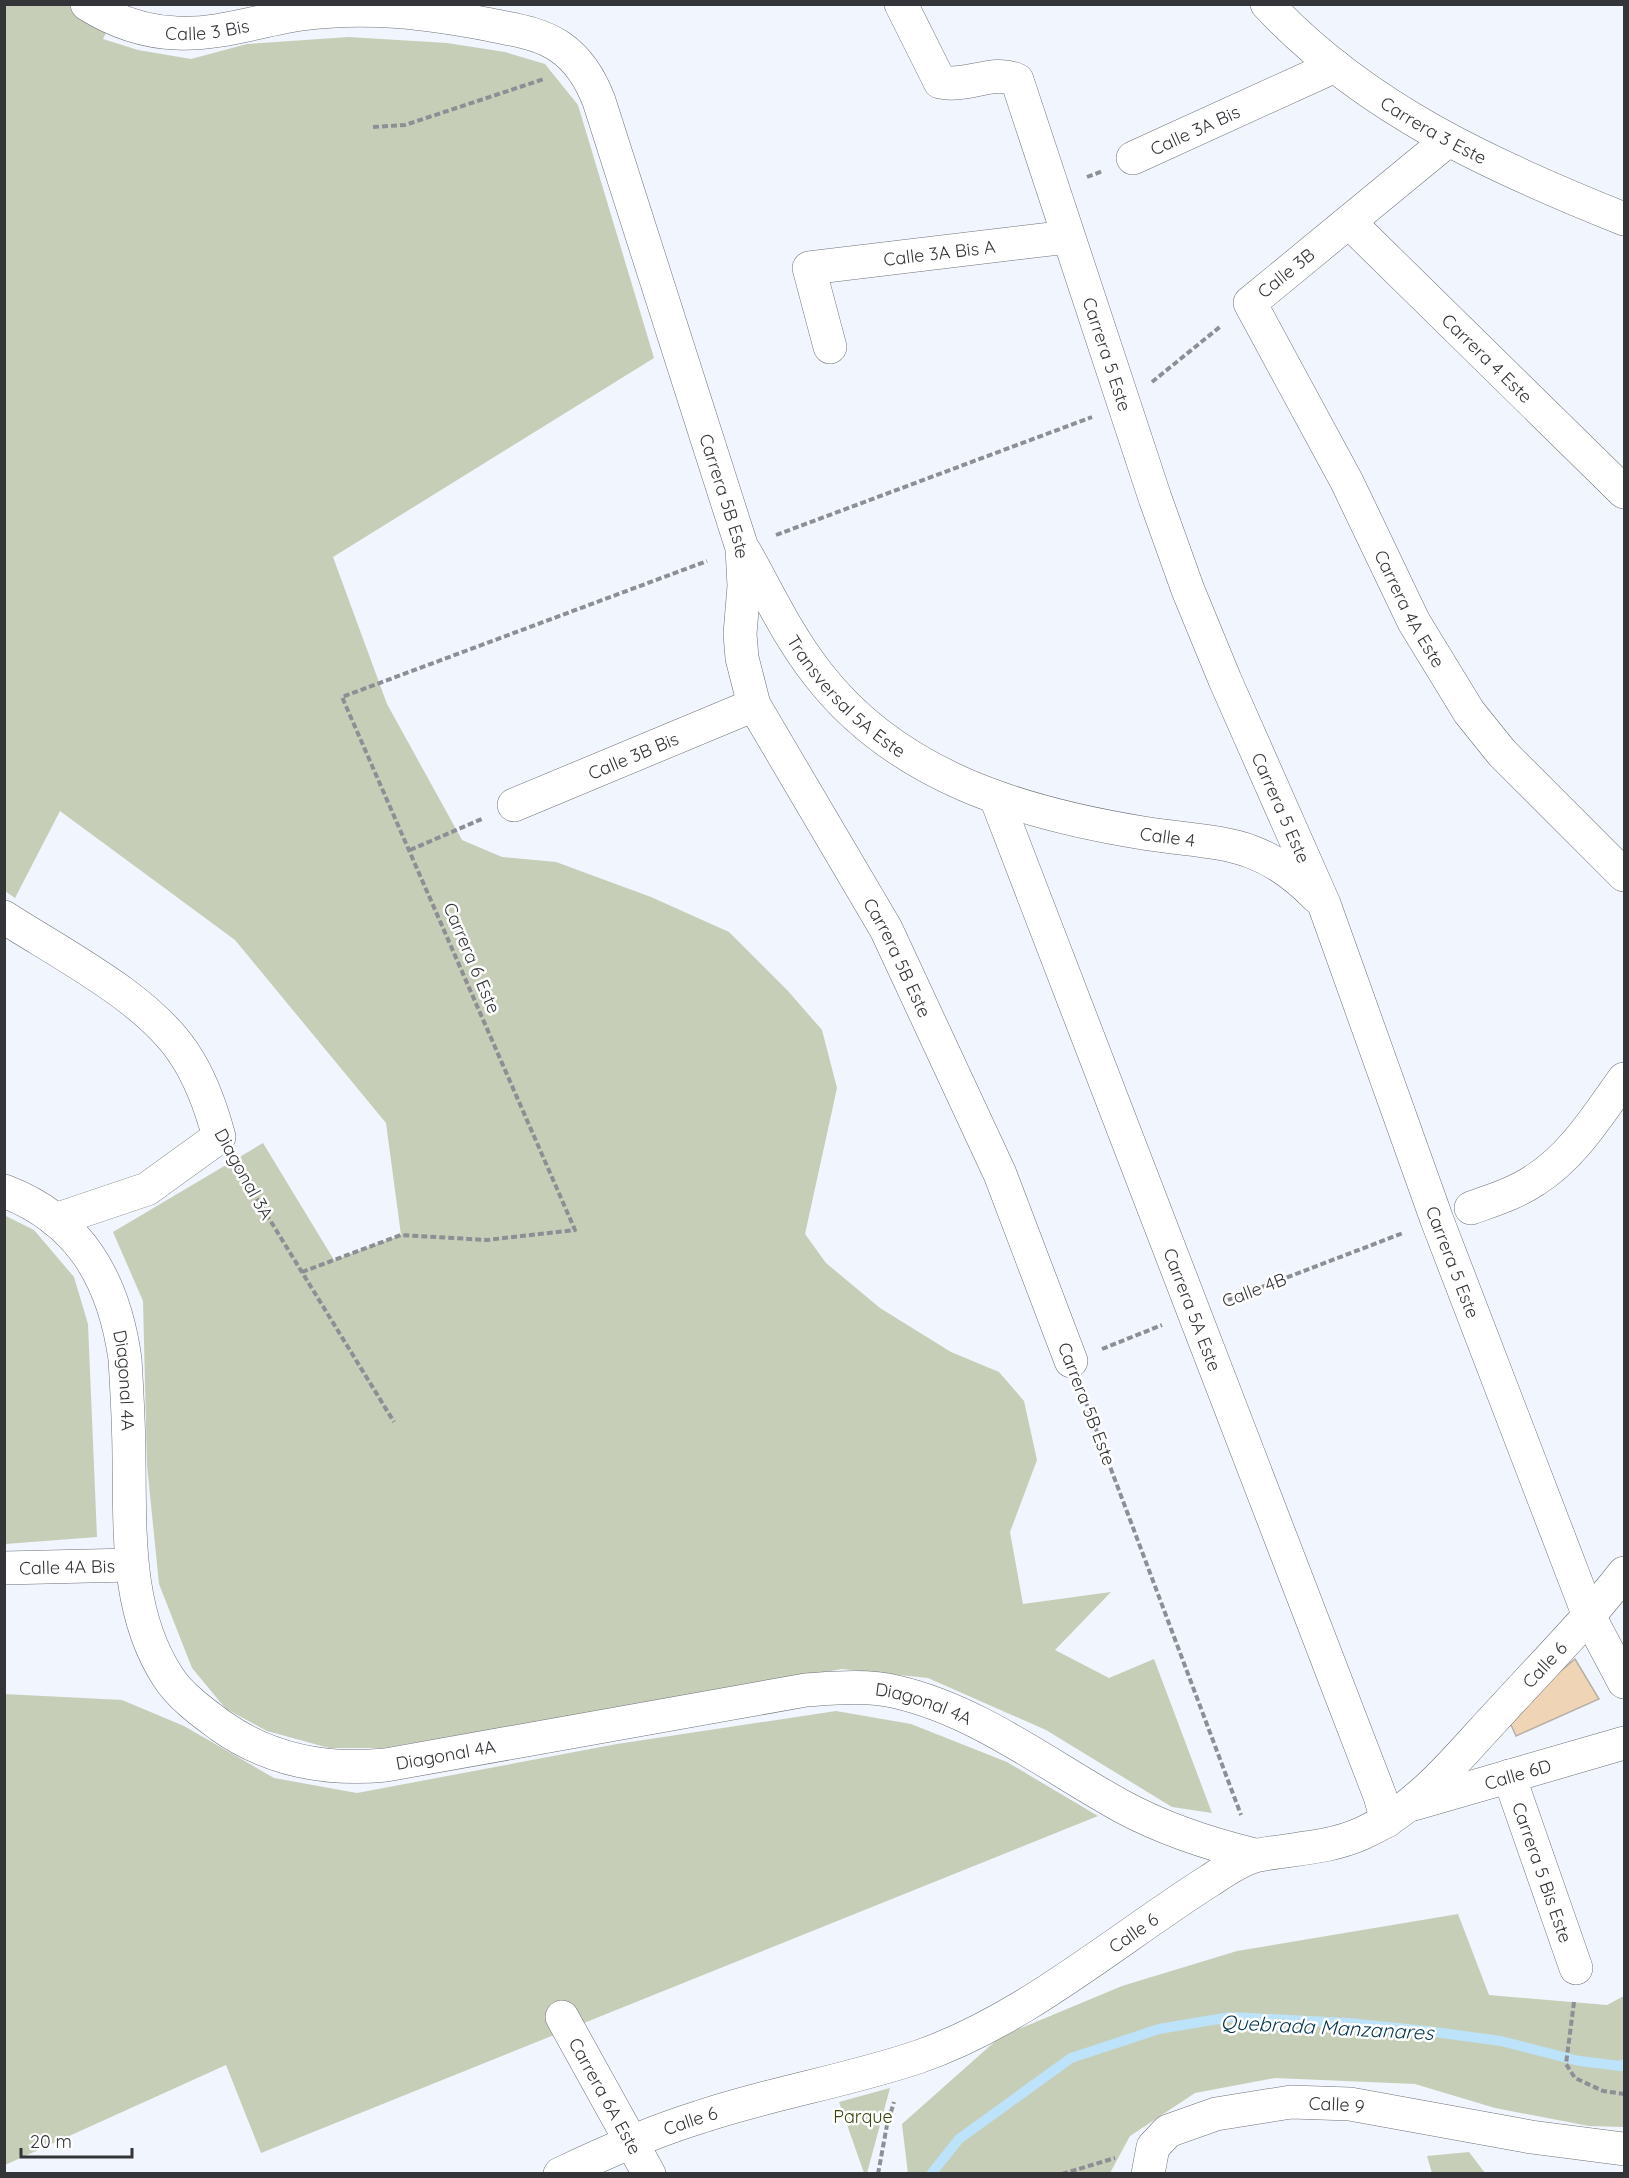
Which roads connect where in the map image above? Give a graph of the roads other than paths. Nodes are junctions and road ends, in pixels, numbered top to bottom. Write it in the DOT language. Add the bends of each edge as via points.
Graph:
graph roads {
  1 [pos="87,4"];
  2 [pos="901,4"];
  3 [pos="1280,11"];
  4 [pos="574,58"];
  5 [pos="1335,66"];
  6 [pos="1447,141"];
  7 [pos="1132,158"];
  8 [pos="1624,219"];
  9 [pos="1349,222"];
  10 [pos="1068,237"];
  11 [pos="1250,303"];
  12 [pos="830,347"];
  13 [pos="1624,492"];
  14 [pos="742,548"];
  15 [pos="754,705"];
  16 [pos="996,798"];
  17 [pos="514,805"];
  18 [pos="1624,875"];
  19 [pos="1324,904"];
  20 [pos="4,917"];
  21 [pos="1624,1079"];
  22 [pos="4,1191"];
  23 [pos="1471,1208"];
  24 [pos="55,1220"];
  25 [pos="1071,1361"];
  26 [pos="131,1565"];
  27 [pos="4,1568"];
  28 [pos="1624,1573"];
  29 [pos="1589,1616"];
  30 [pos="1624,1682"];
  31 [pos="1624,1743"];
  32 [pos="1509,1776"];
  33 [pos="1398,1813"];
  34 [pos="1255,1855"];
  35 [pos="1576,1968"];
  36 [pos="562,2017"];
  37 [pos="631,2140"];
  38 [pos="1624,2150"];
  39 [pos="1150,2160"];
  40 [pos="560,2174"];
  41 [pos="649,2174"];
  1 -- 4 [label="street, Calle 3 Bis" via="126,24 175,33 200,33 344,10 424,12 530,33"];
  2 -- 10 [label="street, Carrera 5 Este" via="940,82 953,85 1006,75 1017,80"];
  3 -- 5 [label="street, Carrera 3 Este"];
  4 -- 14 [label="street, Carrera 5B Este" via="599,101"];
  5 -- 6 [label="street, Carrera 3 Este"];
  5 -- 7 [label="street, Calle 3A Bis"];
  6 -- 8 [label="street, Carrera 3 Este"];
  6 -- 9 [label="street, Calle 3B"];
  9 -- 11 [label="street, Calle 3B"];
  9 -- 13 [label="street, Carrera 4 Este"];
  10 -- 12 [label="street, Calle 3A Bis A" via="809,268"];
  10 -- 19 [label="street, Carrera 5 Este" via="1188,590"];
  11 -- 18 [label="street, Carrera 4A Este" via="1347,482 1414,622 1469,712 1502,753"];
  14 -- 15 [label="street, Carrera 5B Este" via="740,634"];
  14 -- 16 [label="street, Transversal 5A Este" via="796,644 841,702 897,750 962,785"];
  15 -- 17 [label="street, Calle 3B Bis"];
  15 -- 25 [label="street, Carrera 5B Este" via="886,929 1000,1174"];
  16 -- 19 [label="street, Calle 4" via="1103,826 1238,846 1285,869"];
  16 -- 33 [label="street, Carrera 5A Este" via="1195,1313"];
  19 -- 29 [label="street, Carrera 5 Este" via="1437,1220"];
  20 -- 24 [label="street, Diagonal 3A" via="141,1007 163,1027 199,1078 219,1137 147,1189"];
  21 -- 23 [label="street" via="1554,1167 1516,1191"];
  22 -- 24 [label="street, Diagonal 4A" via="21,1197"];
  24 -- 26 [label="street, Diagonal 4A" via="81,1243 98,1268 120,1327 129,1429"];
  26 -- 27 [label="street, Calle 4A Bis"];
  26 -- 34 [label="street, Diagonal 4A" via="150,1644 168,1678 201,1711 238,1738 276,1756 352,1768 386,1765 806,1690 857,1687 896,1692 941,1706 1025,1748 1167,1829"];
  28 -- 29 [label="street, Calle 6"];
  29 -- 30 [label="street, Carrera 5 Este"];
  29 -- 33 [label="street, Calle 6" via="1428,1789"];
  31 -- 32 [label="street, Calle 6D"];
  32 -- 33 [label="street, Calle 6D"];
  32 -- 35 [label="street, Carrera 5 Bis Este"];
  33 -- 34 [label="street, Calle 6" via="1360,1835 1296,1852"];
  34 -- 37 [label="street, Calle 6" via="1212,1879 1004,2016 920,2056 702,2116"];
  36 -- 37 [label="street, Carrera 6A Este"];
  37 -- 40 [label="street, Calle 6"];
  37 -- 41 [label="street, Carrera 6A Este"];
  38 -- 39 [label="street, Calle 9" via="1329,2101 1291,2102 1216,2114 1168,2131"];
}
